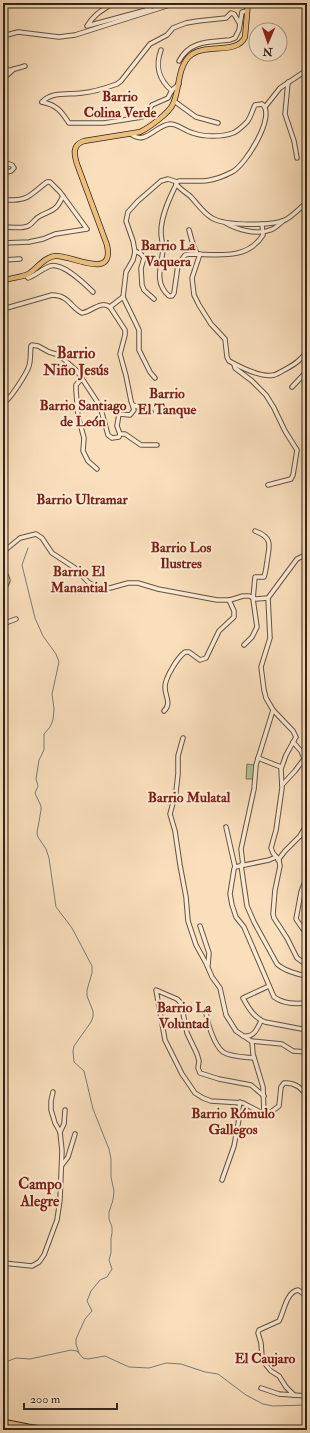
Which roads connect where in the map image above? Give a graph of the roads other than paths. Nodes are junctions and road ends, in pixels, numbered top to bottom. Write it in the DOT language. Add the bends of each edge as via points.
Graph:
graph roads {
  1 [pos="113,3"];
  2 [pos="173,3"];
  3 [pos="176,3"];
  4 [pos="248,3"];
  5 [pos="246,11"];
  6 [pos="240,24"];
  7 [pos="3,36"];
  8 [pos="161,50"];
  9 [pos="179,61"];
  10 [pos="25,66"];
  11 [pos="15,69"];
  12 [pos="3,70"];
  13 [pos="307,70"];
  14 [pos="3,79"];
  15 [pos="288,82"];
  16 [pos="179,84"];
  17 [pos="172,90"];
  18 [pos="174,101"];
  19 [pos="265,107"];
  20 [pos="218,123"];
  21 [pos="131,134"];
  22 [pos="297,158"];
  23 [pos="3,162"];
  24 [pos="3,173"];
  25 [pos="176,183"];
  26 [pos="63,196"];
  27 [pos="3,200"];
  28 [pos="307,202"];
  29 [pos="285,220"];
  30 [pos="225,223"];
  31 [pos="262,224"];
  32 [pos="3,228"];
  33 [pos="189,230"];
  34 [pos="263,232"];
  35 [pos="3,243"];
  36 [pos="135,251"];
  37 [pos="199,254"];
  38 [pos="20,259"];
  39 [pos="3,260"];
  40 [pos="26,275"];
  41 [pos="3,281"];
  42 [pos="92,292"];
  43 [pos="124,297"];
  44 [pos="154,299"];
  45 [pos="110,307"];
  46 [pos="3,309"];
  47 [pos="307,351"];
  48 [pos="234,364"];
  49 [pos="307,371"];
  50 [pos="82,378"];
  51 [pos="155,378"];
  52 [pos="292,386"];
  53 [pos="6,401"];
  54 [pos="132,405"];
  55 [pos="151,412"];
  56 [pos="120,434"];
  57 [pos="157,445"];
  58 [pos="97,469"];
  59 [pos="268,485"];
  60 [pos="255,531"];
  61 [pos="3,552"];
  62 [pos="307,554"];
  63 [pos="3,570"];
  64 [pos="3,590"];
  65 [pos="268,598"];
  66 [pos="253,599"];
  67 [pos="229,600"];
  68 [pos="16,619"];
  69 [pos="3,621"];
  70 [pos="244,645"];
  71 [pos="273,710"];
  72 [pos="164,711"];
  73 [pos="183,738"];
  74 [pos="293,742"];
  75 [pos="258,758"];
  76 [pos="304,759"];
  77 [pos="307,765"];
  78 [pos="281,767"];
  79 [pos="282,785"];
  80 [pos="307,824"];
  81 [pos="226,826"];
  82 [pos="277,858"];
  83 [pos="242,865"];
  84 [pos="235,867"];
  85 [pos="307,876"];
  86 [pos="200,926"];
  87 [pos="307,935"];
  88 [pos="307,965"];
  89 [pos="208,966"];
  90 [pos="307,976"];
  91 [pos="269,986"];
  92 [pos="307,1003"];
  93 [pos="206,1012"];
  94 [pos="261,1020"];
  95 [pos="307,1030"];
  96 [pos="242,1036"];
  97 [pos="252,1041"];
  98 [pos="307,1052"];
  99 [pos="254,1058"];
  100 [pos="53,1092"];
  101 [pos="264,1096"];
  102 [pos="307,1096"];
  103 [pos="240,1102"];
  104 [pos="64,1110"];
  105 [pos="264,1114"];
  106 [pos="60,1132"];
  107 [pos="75,1134"];
  108 [pos="61,1166"];
  109 [pos="222,1180"];
  110 [pos="3,1263"];
  111 [pos="307,1296"];
  112 [pos="261,1388"];
  113 [pos="294,1395"];
  114 [pos="307,1396"];
  115 [pos="3,1422"];
  116 [pos="3,1428"];
  117 [pos="12,1430"];
  118 [pos="49,1430"];
  1 -- 2 [label="street" via="97,13 87,26"];
  3 -- 7 [label="street" via="81,34 49,36 18,32"];
  4 -- 5 [label="main road"];
  5 -- 6 [label="street" via="242,12"];
  5 -- 16 [label="main road" via="245,37 241,44 206,49 192,54 184,65"];
  6 -- 9 [label="street" via="237,36 233,40 190,47"];
  6 -- 17 [label="street" via="232,13 223,19 198,21 176,27 150,44 117,84 85,93 53,95 42,102 53,104 69,122 104,123 142,117 152,105 168,98"];
  8 -- 17 [label="street" via="157,61 158,70"];
  10 -- 11 [label="street"];
  11 -- 12 [label="street"];
  11 -- 14 [label="street"];
  13 -- 15 [label="street"];
  15 -- 19 [label="street"];
  15 -- 22 [label="street" via="285,114"];
  16 -- 17 [label="street"];
  16 -- 18 [label="main road"];
  18 -- 20 [label="street" via="196,117"];
  18 -- 21 [label="main road" via="168,111 146,129"];
  19 -- 21 [label="street" via="262,104 255,105 247,122 237,131 228,134 194,134 171,124 146,137"];
  19 -- 25 [label="street" via="266,116 258,140 237,169 211,181"];
  21 -- 40 [label="main road" via="84,141 78,143 75,150 77,164 107,245 108,254 105,260 92,265 56,256 49,258"];
  23 -- 24 [label="street" via="14,168 11,172"];
  25 -- 30 [label="street" via="212,218"];
  25 -- 36 [label="street" via="164,180 128,212 126,221"];
  25 -- 37 [label="street" via="161,231 163,249 159,277 169,296 174,292 179,262 187,254"];
  26 -- 27 [label="street" via="49,182 26,199"];
  26 -- 32 [label="street" via="59,205 49,213 39,216 28,226"];
  26 -- 35 [label="street" via="88,229 55,234 29,242"];
  28 -- 29 [label="street"];
  29 -- 31 [label="street"];
  29 -- 34 [label="street" via="271,230"];
  30 -- 31 [label="street"];
  30 -- 34 [label="street" via="237,228"];
  31 -- 34 [label="street"];
  33 -- 37 [label="street"];
  34 -- 37 [label="street" via="252,248 244,252 231,255"];
  36 -- 43 [label="street" via="126,272"];
  36 -- 44 [label="street" via="144,258 140,278 142,288"];
  37 -- 48 [label="street" via="192,278 194,295 211,324 225,339 228,359"];
  38 -- 39 [label="street"];
  40 -- 41 [label="main road"];
  40 -- 42 [label="street" via="28,278 56,266 80,279"];
  43 -- 45 [label="street"];
  43 -- 51 [label="street" via="139,330 139,350"];
  45 -- 46 [label="street" via="101,305 82,313 66,299 55,295"];
  45 -- 54 [label="street" via="124,330 120,354"];
  47 -- 48 [label="street" via="298,362 271,375 263,375"];
  48 -- 59 [label="street" via="235,368 266,395 297,450 291,479"];
  49 -- 52 [label="street"];
  50 -- 53 [label="street" via="61,357 40,346 32,345 28,369"];
  50 -- 56 [label="street" via="100,406 108,435 115,438"];
  50 -- 58 [label="street" via="76,386 78,416 84,438 83,451 88,461"];
  54 -- 55 [label="street"];
  54 -- 56 [label="street" via="132,414 119,414 117,426"];
  56 -- 57 [label="street" via="125,434 140,445"];
  60 -- 66 [label="street" via="268,539 270,548 264,577 255,578"];
  61 -- 67 [label="street" via="20,538 38,535 52,553 98,588 138,583 200,598"];
  62 -- 65 [label="street" via="297,559"];
  63 -- 64 [label="street" via="8,582"];
  65 -- 66 [label="street"];
  65 -- 71 [label="street" via="270,638 262,662 262,673 266,698"];
  66 -- 67 [label="street" via="243,596"];
  66 -- 70 [label="street" via="257,627"];
  67 -- 72 [label="street" via="234,617 219,631 206,658 200,660 185,652 174,666 166,684 169,703"];
  68 -- 69 [label="street"];
  71 -- 74 [label="street" via="294,733 296,737"];
  71 -- 75 [label="street"];
  73 -- 89 [label="street" via="178,756 176,792 170,814 175,831 189,926 198,950"];
  74 -- 76 [label="street"];
  74 -- 78 [label="street"];
  75 -- 78 [label="street"];
  75 -- 83 [label="street" via="241,849"];
  76 -- 77 [label="street"];
  76 -- 79 [label="street"];
  78 -- 79 [label="street"];
  79 -- 82 [label="street" via="276,830 271,845"];
  80 -- 82 [label="street" via="300,836"];
  81 -- 84 [label="street"];
  82 -- 83 [label="street"];
  82 -- 88 [label="street" via="280,862 280,871 275,890 274,916 297,958"];
  83 -- 84 [label="street"];
  83 -- 90 [label="street" via="247,906 277,964 298,975"];
  84 -- 91 [label="street" via="230,900"];
  85 -- 87 [label="street" via="296,918"];
  86 -- 89 [label="street" via="209,953"];
  89 -- 96 [label="street" via="220,988 228,1019"];
  91 -- 92 [label="street" via="274,997 280,1000"];
  91 -- 94 [label="street" via="243,998"];
  93 -- 99 [label="street" via="210,1029 221,1050 231,1055"];
  94 -- 95 [label="street"];
  94 -- 96 [label="street" via="253,1035"];
  96 -- 97 [label="street"];
  97 -- 98 [label="street" via="282,1044 293,1051"];
  97 -- 99 [label="street"];
  99 -- 101 [label="street"];
  100 -- 106 [label="street" via="51,1110"];
  101 -- 103 [label="street" via="251,1085 200,1073 197,1054 187,1033 180,1001 156,990 164,1037 182,1074 195,1093 206,1100"];
  101 -- 105 [label="street"];
  102 -- 105 [label="street" via="297,1085 284,1083 281,1087 279,1106"];
  103 -- 105 [label="street"];
  103 -- 109 [label="street" via="236,1140"];
  104 -- 106 [label="street" via="64,1124"];
  106 -- 108 [label="street"];
  107 -- 108 [label="street" via="68,1157"];
  108 -- 110 [label="street" via="57,1220 42,1258 32,1266"];
  111 -- 113 [label="street" via="298,1290 294,1291 279,1321 261,1328 258,1333 266,1365"];
  112 -- 113 [label="street" via="279,1394"];
  113 -- 114 [label="street"];
  115 -- 118 [label="highway"];
  116 -- 117 [label="highway"];
}
